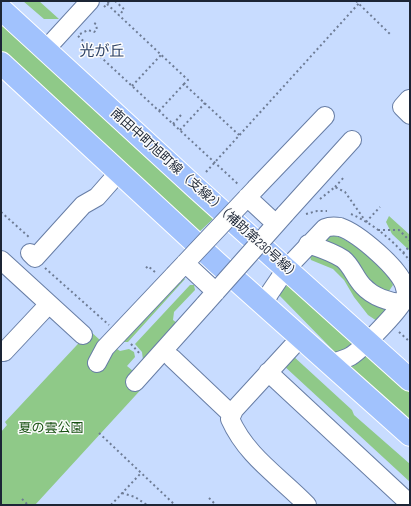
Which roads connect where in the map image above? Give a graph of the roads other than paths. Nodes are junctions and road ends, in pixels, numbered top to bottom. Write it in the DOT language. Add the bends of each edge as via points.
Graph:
graph roads {
  1 [pos="98,3"];
  2 [pos="1,9"];
  3 [pos="46,49"];
  4 [pos="1,63"];
  5 [pos="325,116"];
  6 [pos="352,140"];
  7 [pos="119,172"];
  8 [pos="248,191"];
  9 [pos="280,219"];
  10 [pos="308,244"];
  11 [pos="36,253"];
  12 [pos="1,260"];
  13 [pos="172,269"];
  14 [pos="286,269"];
  15 [pos="210,298"];
  16 [pos="402,303"];
  17 [pos="49,304"];
  18 [pos="264,305"];
  19 [pos="83,336"];
  20 [pos="301,337"];
  21 [pos="368,342"];
  22 [pos="1,352"];
  23 [pos="172,358"];
  24 [pos="97,363"];
  25 [pos="332,363"];
  26 [pos="268,372"];
  27 [pos="410,380"];
  28 [pos="135,382"];
  29 [pos="231,414"];
  30 [pos="410,435"];
  31 [pos="410,504"];
  32 [pos="307,505"];
  1 -- 3 [label="street"];
  2 -- 3 [label="main road, 南田中町旭町線（支線2）（補助第230号線）"];
  3 -- 14 [label="main road, 南田中町旭町線（支線2）（補助第230号線）"];
  4 -- 7 [label="main road"];
  5 -- 8 [label="street"];
  6 -- 9 [label="street"];
  7 -- 11 [label="street" via="97,197 83,205"];
  7 -- 18 [label="main road"];
  8 -- 9 [label="street, bridge"];
  8 -- 13 [label="street, bridge"];
  9 -- 15 [label="street, bridge"];
  10 -- 14 [label="street"];
  10 -- 16 [label="street" via="342,259 352,268 363,286 374,294"];
  10 -- 16 [label="street" via="330,226 347,230 372,248 397,272 403,280 405,289"];
  12 -- 17 [label="street"];
  13 -- 15 [label="street, bridge"];
  13 -- 24 [label="street" via="105,348"];
  14 -- 18 [label="street"];
  14 -- 21 [label="main road, 南田中町旭町線（支線2）（補助第230号線）"];
  15 -- 28 [label="street"];
  16 -- 21 [label="street"];
  17 -- 19 [label="street"];
  17 -- 22 [label="street" via="4,352"];
  18 -- 20 [label="main road"];
  20 -- 25 [label="main road"];
  20 -- 26 [label="street"];
  21 -- 25 [label="street" via="351,356"];
  21 -- 27 [label="main road, 南田中町旭町線（支線2）（補助第230号線）"];
  23 -- 29 [label="street"];
  25 -- 30 [label="main road"];
  26 -- 29 [label="street"];
  26 -- 31 [label="street"];
  29 -- 32 [label="street" via="230,419 235,432 250,453"];
}
